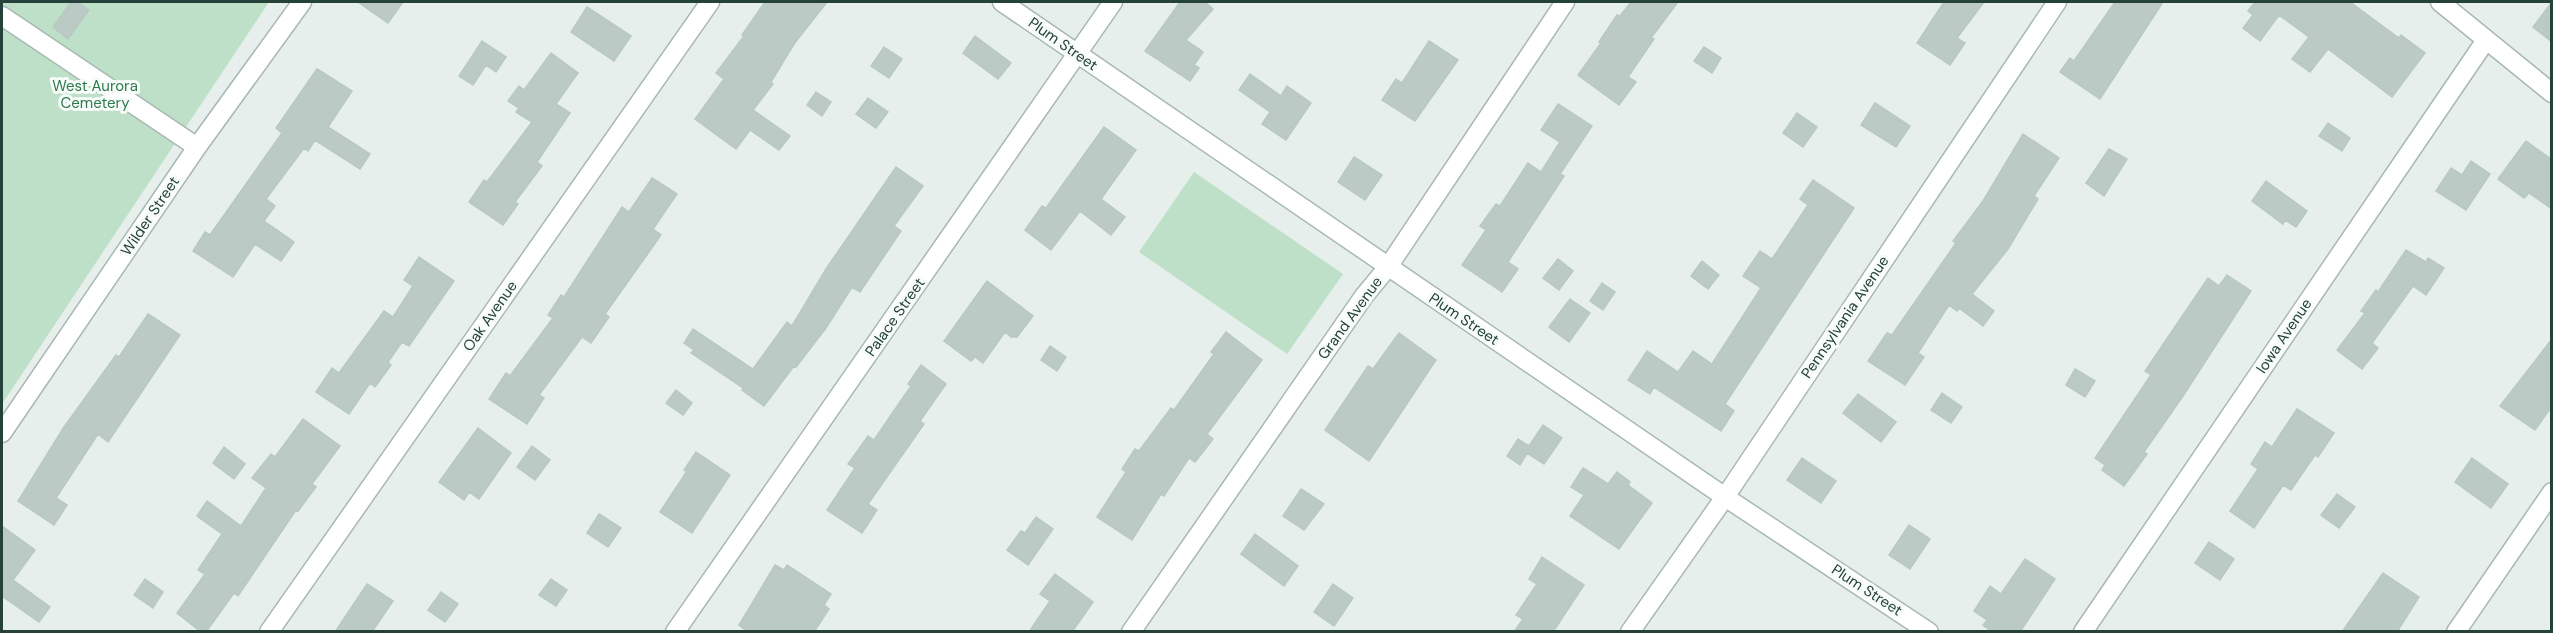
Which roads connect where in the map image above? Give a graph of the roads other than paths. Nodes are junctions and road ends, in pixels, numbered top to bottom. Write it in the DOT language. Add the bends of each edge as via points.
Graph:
graph roads {
  1 [pos="302,2"];
  2 [pos="710,2"];
  3 [pos="1002,2"];
  4 [pos="1113,2"];
  5 [pos="1565,2"];
  6 [pos="2057,2"];
  7 [pos="2440,2"];
  8 [pos="2,16"];
  9 [pos="2486,40"];
  10 [pos="1078,55"];
  11 [pos="2552,93"];
  12 [pos="197,147"];
  13 [pos="1388,267"];
  14 [pos="2,433"];
  15 [pos="2552,492"];
  16 [pos="1725,497"];
  17 [pos="269,632"];
  18 [pos="675,632"];
  19 [pos="1131,632"];
  20 [pos="1630,632"];
  21 [pos="1929,632"];
  22 [pos="2083,632"];
  23 [pos="2457,632"];
  1 -- 12 [label="street, Wilder Street"];
  2 -- 17 [label="street, Oak Avenue"];
  3 -- 10 [label="street, Plum Street"];
  4 -- 10 [label="street, Palace Street"];
  5 -- 13 [label="street, Grand Avenue"];
  6 -- 16 [label="street, Pennsylvania Avenue"];
  7 -- 9 [label="street"];
  8 -- 12 [label="street"];
  9 -- 11 [label="street"];
  9 -- 22 [label="street, Iowa Avenue"];
  10 -- 13 [label="street, Plum Street"];
  10 -- 18 [label="street, Palace Street"];
  12 -- 14 [label="street, Wilder Street"];
  13 -- 16 [label="street, Plum Street"];
  13 -- 19 [label="street, Grand Avenue"];
  15 -- 23 [label="street"];
  16 -- 20 [label="street, Pennsylvania Avenue"];
  16 -- 21 [label="street, Plum Street"];
}
